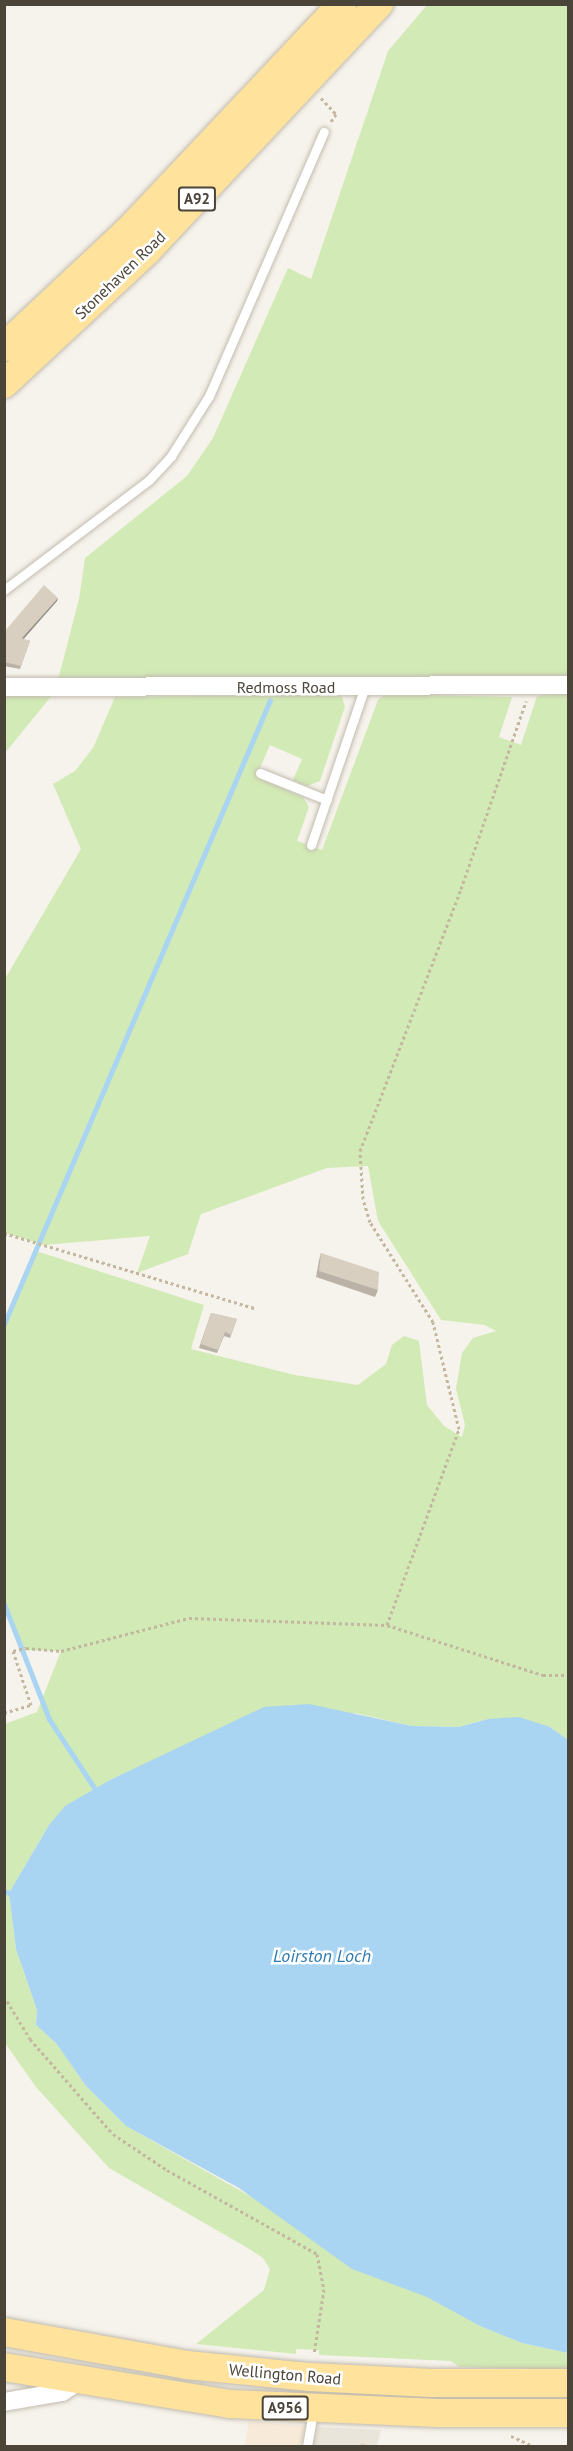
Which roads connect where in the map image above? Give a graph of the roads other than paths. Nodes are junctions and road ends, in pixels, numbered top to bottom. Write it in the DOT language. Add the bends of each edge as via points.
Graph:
graph roads {
  1 [pos="342,4"];
  2 [pos="379,4"];
  3 [pos="324,132"];
  4 [pos="4,347"];
  5 [pos="4,384"];
  6 [pos="4,590"];
  7 [pos="568,685"];
  8 [pos="365,686"];
  9 [pos="4,687"];
  10 [pos="260,772"];
  11 [pos="327,800"];
  12 [pos="311,845"];
  13 [pos="4,2332"];
  14 [pos="4,2367"];
  15 [pos="79,2381"];
  16 [pos="568,2383"];
  17 [pos="4,2402"];
  18 [pos="313,2409"];
  19 [pos="568,2413"];
  20 [pos="307,2446"];
  1 -- 4 [label="main road, Stonehaven Road / A92" via="129,230"];
  2 -- 5 [label="main road, Stonehaven Road / A92" via="147,251"];
  3 -- 6 [label="lane" via="209,396 171,456 132,494"];
  7 -- 8 [label="street, Redmoss Road"];
  8 -- 9 [label="street, Redmoss Road"];
  8 -- 11 [label="lane"];
  10 -- 11 [label="lane"];
  11 -- 12 [label="lane"];
  13 -- 16 [label="main road, Wellington Road / A956" via="187,2365 310,2377 431,2383"];
  14 -- 15 [label="main road, Wellington Road / A956"];
  15 -- 17 [label="street" via="62,2392"];
  15 -- 18 [label="main road, Wellington Road / A956" via="230,2404"];
  18 -- 19 [label="main road, Wellington Road / A956"];
  18 -- 20 [label="lane"];
}
